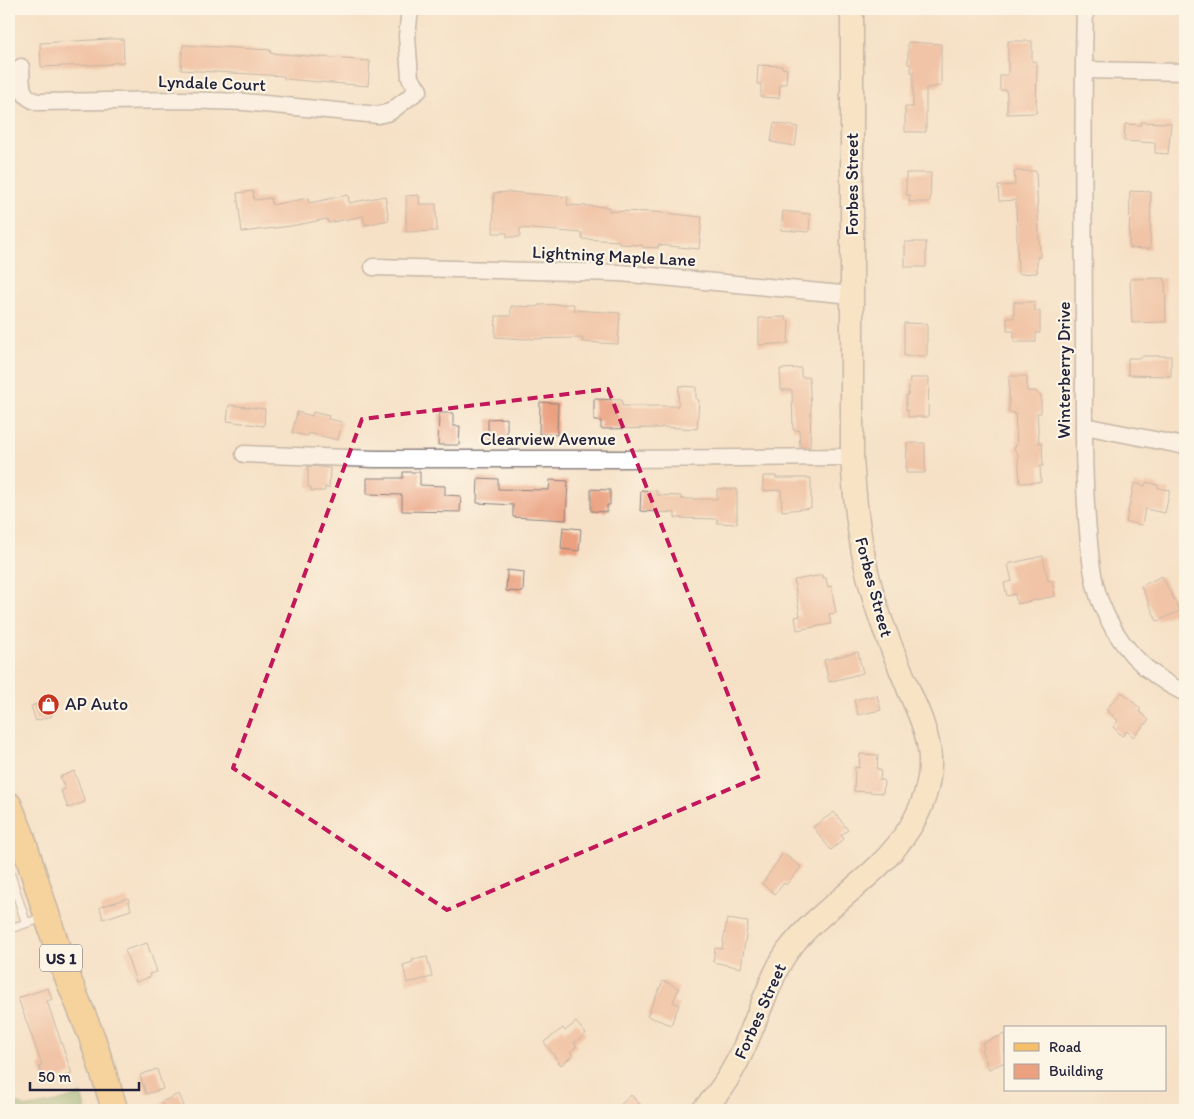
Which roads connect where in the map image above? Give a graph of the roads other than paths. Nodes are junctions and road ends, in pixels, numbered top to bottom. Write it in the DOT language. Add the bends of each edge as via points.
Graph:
graph roads {
  1 [pos="410,9"];
  2 [pos="852,9"];
  3 [pos="1085,9"];
  4 [pos="21,67"];
  5 [pos="1084,70"];
  6 [pos="1185,72"];
  7 [pos="373,267"];
  8 [pos="852,295"];
  9 [pos="1084,426"];
  10 [pos="1185,446"];
  11 [pos="244,454"];
  12 [pos="852,457"];
  13 [pos="1185,693"];
  14 [pos="9,807"];
  15 [pos="20,875"];
  16 [pos="36,920"];
  17 [pos="9,927"];
  18 [pos="115,1110"];
  19 [pos="703,1110"];
  1 -- 4 [label="street, Lyndale Court" via="407,36 410,78 419,90 390,112 378,115 235,101 38,102 31,100 22,90"];
  2 -- 8 [label="street, Forbes Street"];
  3 -- 5 [label="street, Winterberry Drive"];
  5 -- 6 [label="street"];
  5 -- 9 [label="street, Winterberry Drive"];
  7 -- 8 [label="street, Lightning Maple Lane" via="620,273"];
  8 -- 12 [label="street, Forbes Street"];
  9 -- 10 [label="street"];
  9 -- 13 [label="street, Winterberry Drive" via="1091,564 1100,602 1110,624 1133,656 1150,672"];
  11 -- 12 [label="street, Clearview Avenue" via="375,459"];
  12 -- 19 [label="street, Forbes Street" via="859,531 874,600 927,741 930,756 926,795 909,830 896,847 800,936 787,953 775,972 739,1061 726,1083"];
  14 -- 15 [label="main road, US 1" via="21,834"];
  15 -- 16 [label="main road, US 1"];
  16 -- 17 [label="lane"];
  16 -- 18 [label="main road, US 1" via="63,966"];
}
